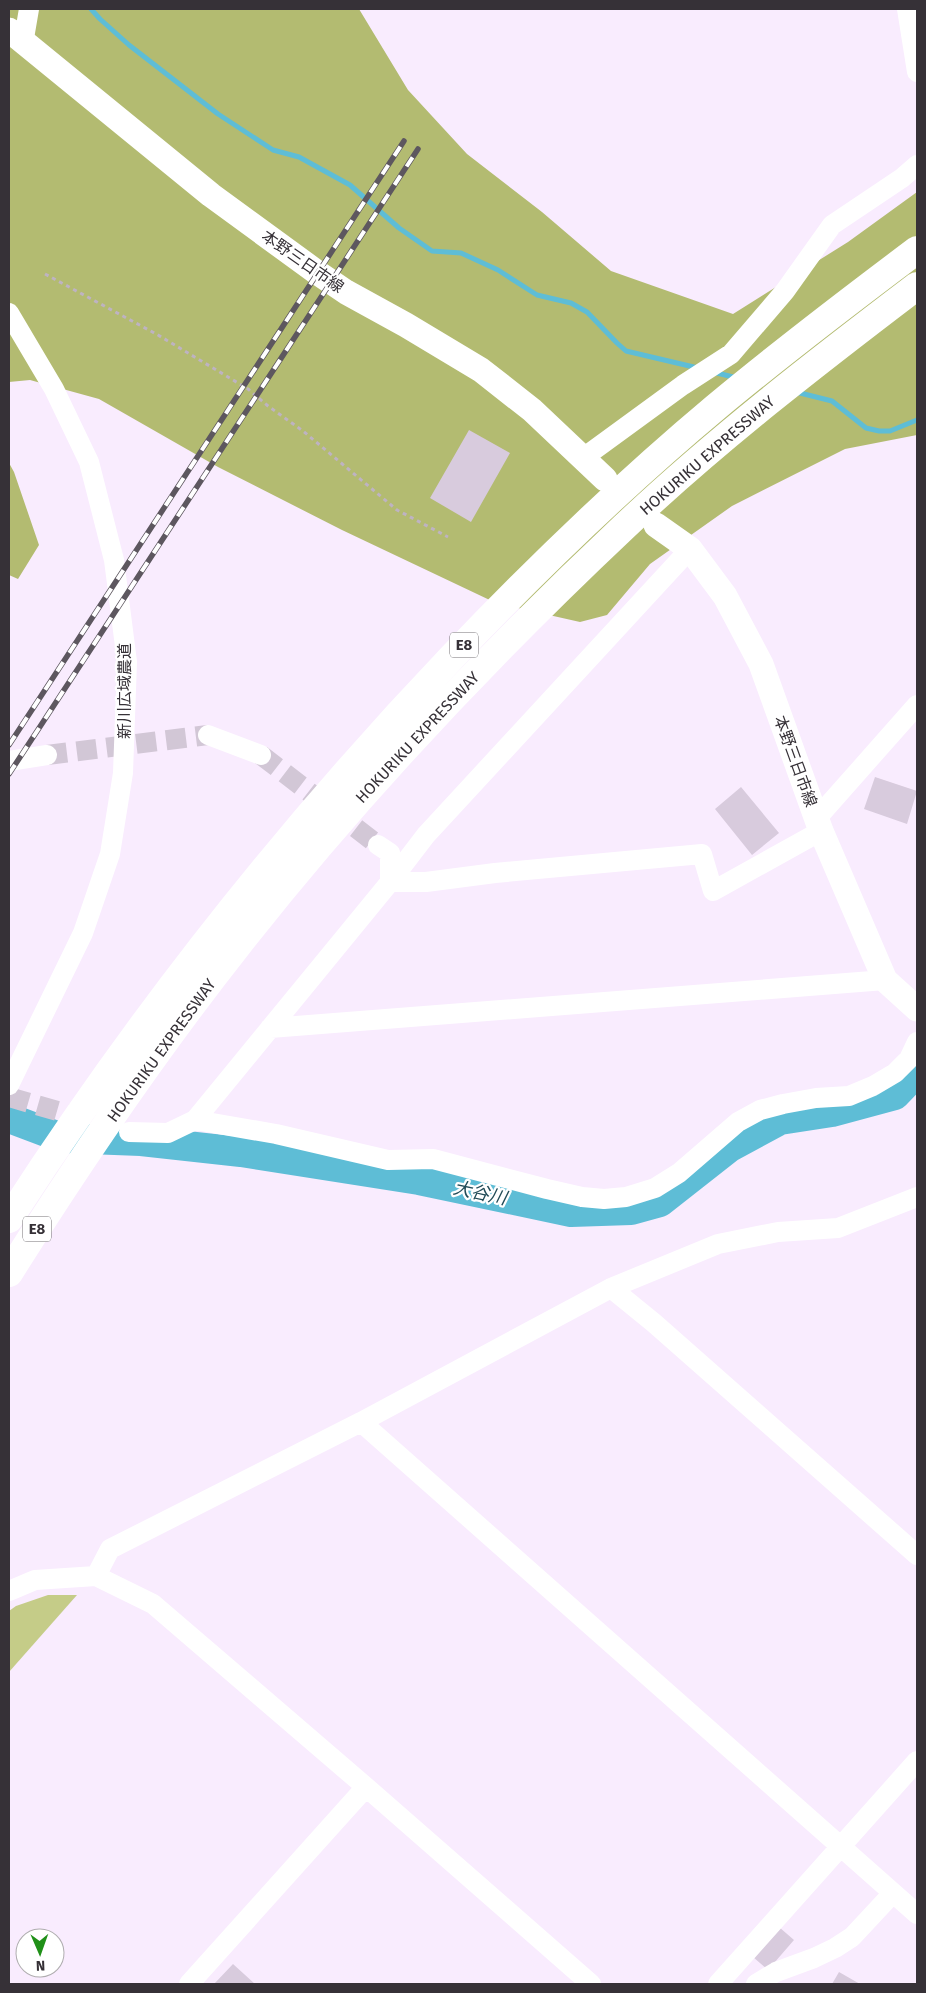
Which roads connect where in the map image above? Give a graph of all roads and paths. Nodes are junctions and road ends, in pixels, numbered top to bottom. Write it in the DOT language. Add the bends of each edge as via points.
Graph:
graph roads {
  1 [pos="29,9"];
  2 [pos="908,9"];
  3 [pos="16,37"];
  4 [pos="917,72"];
  5 [pos="917,165"];
  6 [pos="917,250"];
  7 [pos="44,274"];
  8 [pos="917,286"];
  9 [pos="9,313"];
  10 [pos="583,458"];
  11 [pos="605,479"];
  12 [pos="656,525"];
  13 [pos="448,537"];
  14 [pos="690,550"];
  15 [pos="917,705"];
  16 [pos="208,735"];
  17 [pos="261,755"];
  18 [pos="47,756"];
  19 [pos="9,761"];
  20 [pos="819,824"];
  21 [pos="378,845"];
  22 [pos="390,882"];
  23 [pos="885,980"];
  24 [pos="917,1009"];
  25 [pos="270,1028"];
  26 [pos="917,1042"];
  27 [pos="12,1078"];
  28 [pos="195,1120"];
  29 [pos="120,1125"];
  30 [pos="917,1197"];
  31 [pos="9,1219"];
  32 [pos="9,1273"];
  33 [pos="611,1288"];
  34 [pos="361,1422"];
  35 [pos="917,1555"];
  36 [pos="96,1576"];
  37 [pos="9,1591"];
  38 [pos="917,1761"];
  39 [pos="366,1787"];
  40 [pos="840,1847"];
  41 [pos="893,1893"];
  42 [pos="917,1914"];
  43 [pos="189,1984"];
  44 [pos="590,1984"];
  45 [pos="718,1984"];
  46 [pos="756,1984"];
  1 -- 3 [label="street"];
  2 -- 4 [label="street"];
  3 -- 10 [label="main road, 本野三日市線" via="211,195 346,292 481,370 532,410"];
  5 -- 10 [label="street" via="832,225 785,291 731,354"];
  6 -- 31 [label="highway, HOKURIKU EXPRESSWAY / E8" via="715,408 609,502 510,597 408,703 306,817 208,938 129,1042"];
  7 -- 13 [label="path" via="158,335 248,389 303,430 397,510"];
  8 -- 29 [label="highway, HOKURIKU EXPRESSWAY / E8" via="732,432 626,525 511,636 329,834 238,945 158,1051"];
  9 -- 27 [label="street, 新川広域農道" via="54,389 89,462 114,560 127,662 123,773 110,854 83,933"];
  10 -- 11 [label="main road, 本野三日市線"];
  12 -- 14 [label="main road, 本野三日市線"];
  14 -- 20 [label="main road, 本野三日市線" via="726,596 761,664"];
  14 -- 22 [label="street" via="426,835"];
  15 -- 20 [label="street"];
  16 -- 17 [label="street"];
  18 -- 19 [label="street"];
  20 -- 22 [label="street" via="713,891 702,854 426,882"];
  20 -- 23 [label="main road, 本野三日市線"];
  21 -- 22 [label="street" via="390,852"];
  22 -- 25 [label="street"];
  23 -- 24 [label="main road, 本野三日市線"];
  23 -- 25 [label="street"];
  25 -- 28 [label="street"];
  26 -- 28 [label="street" via="909,1059 895,1073 873,1086 849,1096 760,1110 738,1122 679,1173 655,1188 626,1197 582,1197 433,1159 388,1160 276,1134"];
  28 -- 29 [label="street" via="168,1132"];
  29 -- 32 [label="highway, HOKURIKU EXPRESSWAY / E8" via="65,1184"];
  30 -- 33 [label="street" via="838,1228 778,1232 718,1244"];
  33 -- 34 [label="street"];
  33 -- 35 [label="street" via="662,1329"];
  34 -- 36 [label="street" via="110,1549"];
  34 -- 40 [label="street"];
  36 -- 37 [label="street" via="35,1580"];
  36 -- 39 [label="street" via="153,1604"];
  38 -- 40 [label="street"];
  39 -- 43 [label="street"];
  39 -- 44 [label="street"];
  40 -- 41 [label="street"];
  40 -- 45 [label="street"];
  41 -- 42 [label="street"];
  41 -- 46 [label="street" via="852,1937"];
}
